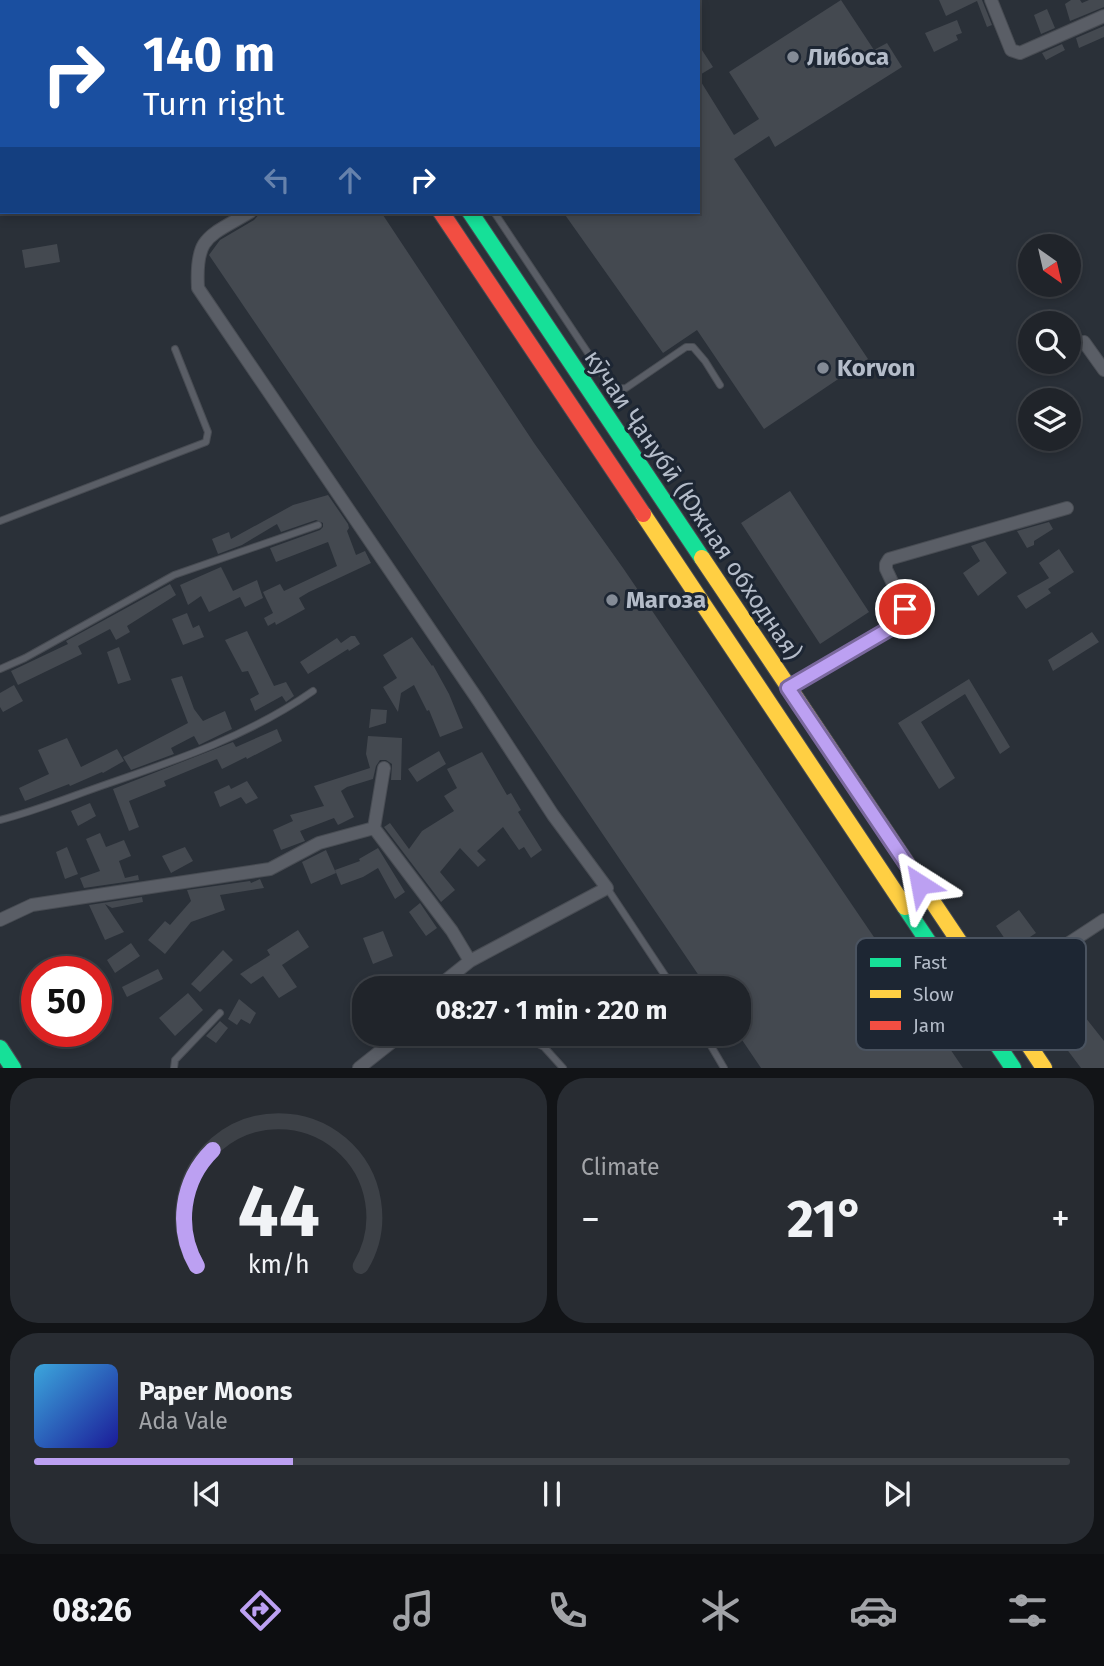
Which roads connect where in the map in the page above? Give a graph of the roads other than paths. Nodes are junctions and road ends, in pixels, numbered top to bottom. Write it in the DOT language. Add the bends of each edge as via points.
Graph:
graph roads {
  1 [pos="992,0"];
  2 [pos="1104,16"];
  3 [pos="247,214"];
  4 [pos="442,214"];
  5 [pos="471,214"];
  6 [pos="495,214"];
  7 [pos="1084,342"];
  8 [pos="175,349"];
  9 [pos="1104,370"];
  10 [pos="720,385"];
  11 [pos="1068,508"];
  12 [pos="0,521"];
  13 [pos="318,525"];
  14 [pos="0,669"];
  15 [pos="788,688"];
  16 [pos="313,691"];
  17 [pos="384,768"];
  18 [pos="0,821"];
  19 [pos="374,828"];
  20 [pos="607,888"];
  21 [pos="0,920"];
  22 [pos="1104,920"];
  23 [pos="926,938"];
  24 [pos="956,938"];
  25 [pos="1077,938"];
  26 [pos="470,961"];
  27 [pos="451,976"];
  28 [pos="665,976"];
  29 [pos="220,1013"];
  30 [pos="387,1046"];
  31 [pos="544,1046"];
  32 [pos="711,1046"];
  33 [pos="0,1048"];
  34 [pos="1001,1050"];
  35 [pos="1032,1050"];
  36 [pos="13,1068"];
  37 [pos="174,1068"];
  38 [pos="359,1068"];
  39 [pos="564,1068"];
  40 [pos="724,1068"];
  41 [pos="1013,1068"];
  42 [pos="1044,1068"];
  1 -- 2 [label="street" via="1011,50 1020,53"];
  3 -- 20 [label="street" via="214,234 198,251 198,288 553,815"];
  4 -- 23 [label="main road, кӯчаи Ҷанубӣ (Южная обходная)"];
  5 -- 15 [label="main road, кӯчаи Ҷанубӣ (Южная обходная)"];
  6 -- 10 [label="lane" via="612,389 626,388 685,347 693,347"];
  7 -- 9 [label="street"];
  8 -- 12 [label="lane" via="208,432 206,442"];
  11 -- 15 [label="street" via="889,559 886,569 905,609 901,622"];
  13 -- 14 [label="lane" via="174,575"];
  15 -- 24 [label="main road, кӯчаи Ҷанубӣ (Южная обходная)"];
  16 -- 18 [label="lane" via="282,712 196,754"];
  17 -- 19 [label="street"];
  19 -- 21 [label="street" via="320,843 270,869 32,905"];
  19 -- 26 [label="street" via="445,920"];
  20 -- 26 [label="street"];
  20 -- 28 [label="lane"];
  22 -- 25 [label="street"];
  26 -- 27 [label="street"];
  29 -- 37 [label="lane" via="175,1060"];
  30 -- 38 [label="street"];
  31 -- 39 [label="lane"];
  32 -- 40 [label="lane"];
  33 -- 36 [label="main road"];
  34 -- 41 [label="main road, кӯчаи Ҷанубӣ (Южная обходная)"];
  35 -- 42 [label="main road, кӯчаи Ҷанубӣ (Южная обходная)"];
}
